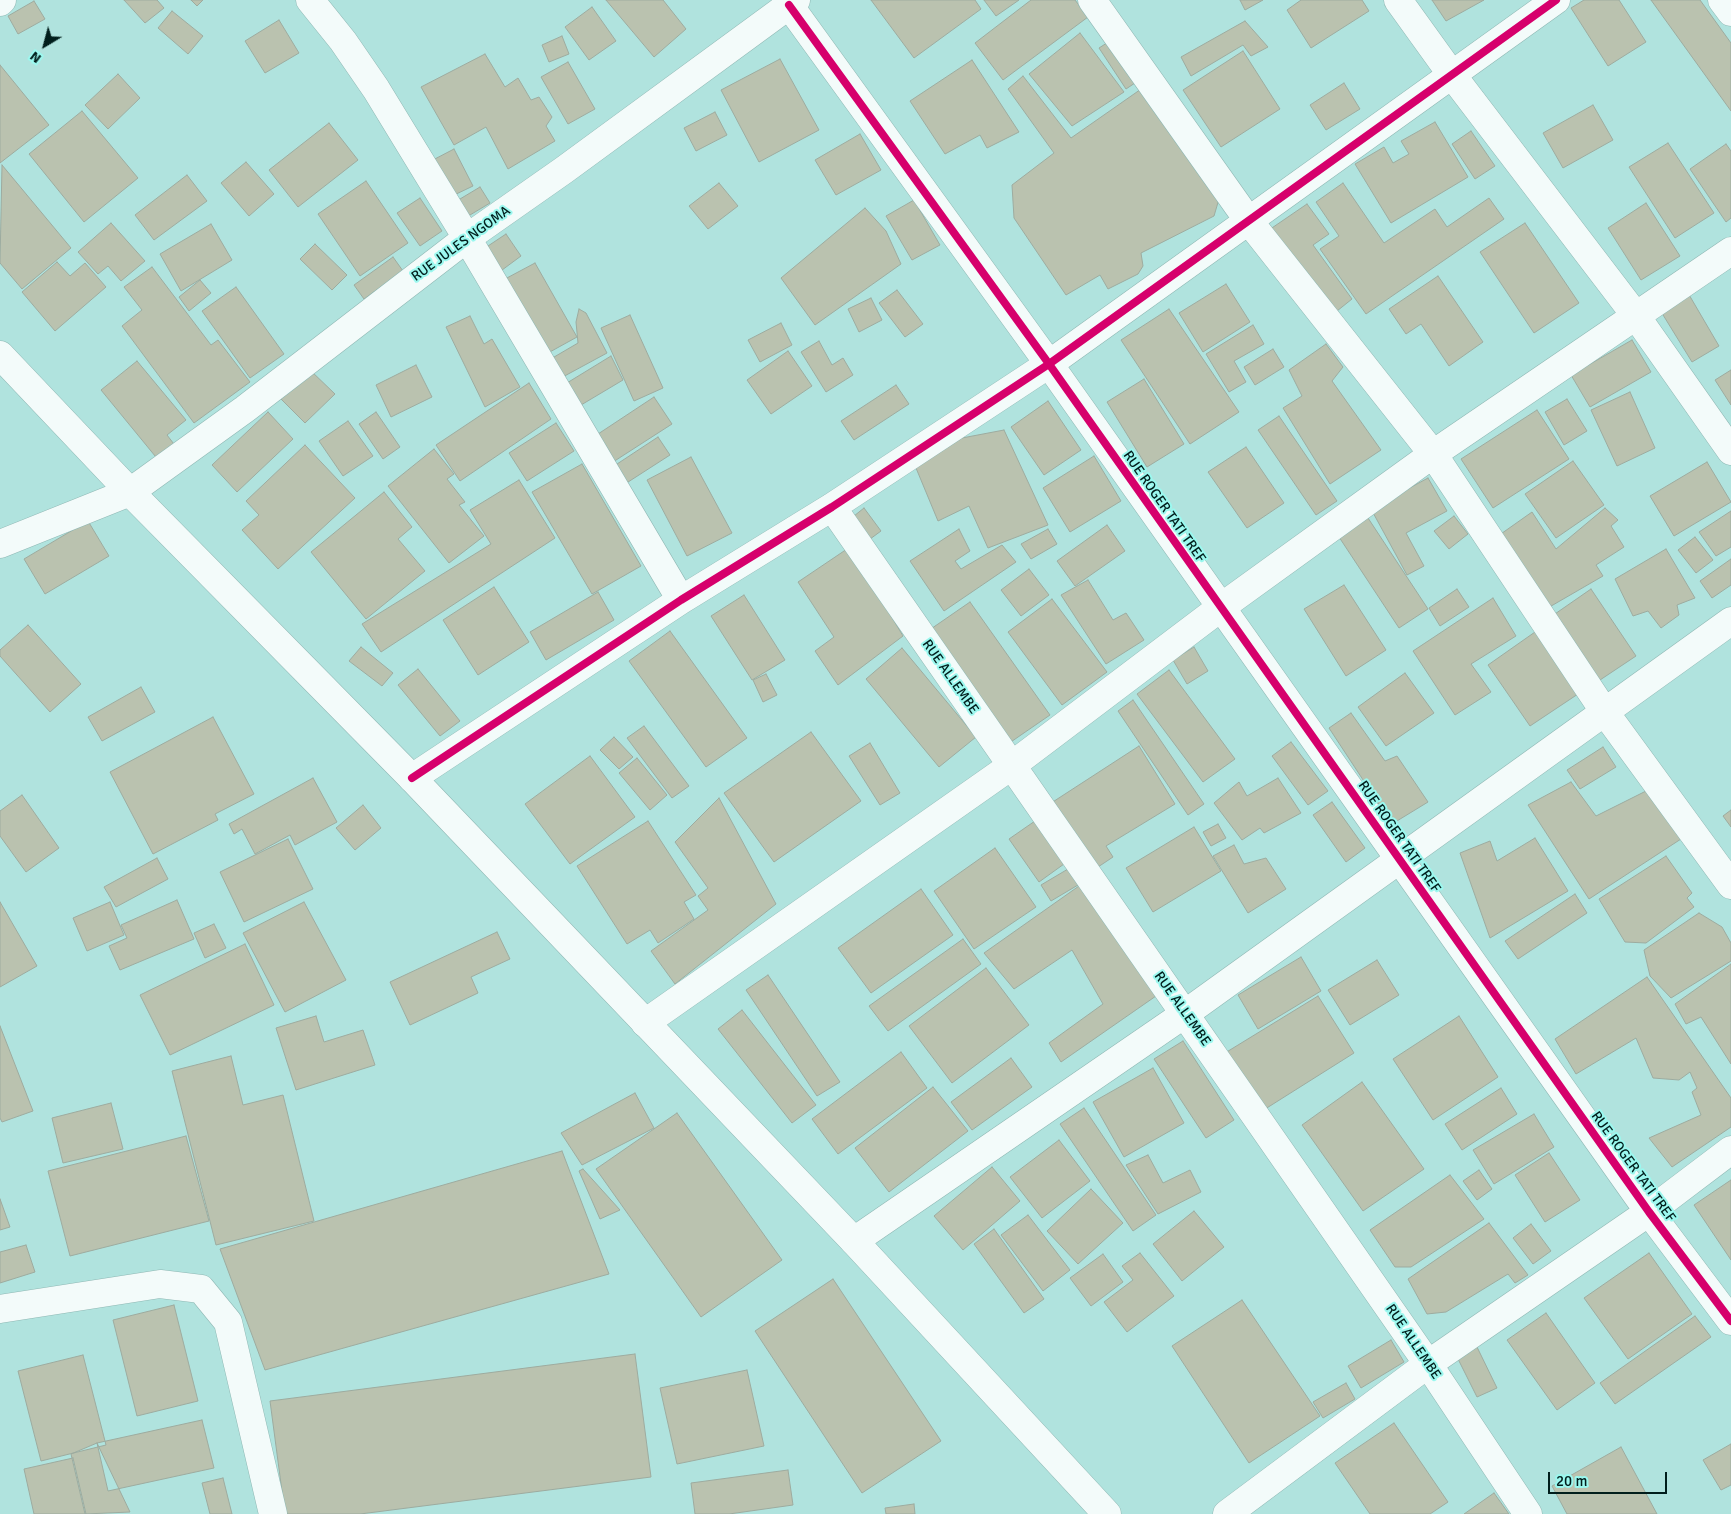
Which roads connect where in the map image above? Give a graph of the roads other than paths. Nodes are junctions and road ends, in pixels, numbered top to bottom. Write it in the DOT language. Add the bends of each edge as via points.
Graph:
graph roads {
  1 [pos="310,0"];
  2 [pos="1092,0"];
  3 [pos="1398,0"];
  4 [pos="1556,0"];
  5 [pos="1722,0"];
  6 [pos="792,3"];
  7 [pos="1731,12"];
  8 [pos="1452,75"];
  9 [pos="1248,220"];
  10 [pos="467,238"];
  11 [pos="1731,250"];
  12 [pos="1636,316"];
  13 [pos="0,355"];
  14 [pos="1049,364"];
  15 [pos="1731,451"];
  16 [pos="1433,454"];
  17 [pos="130,492"];
  18 [pos="832,507"];
  19 [pos="0,544"];
  20 [pos="682,600"];
  21 [pos="1220,608"];
  22 [pos="1731,621"];
  23 [pos="1604,711"];
  24 [pos="1011,766"];
  25 [pos="412,778"];
  26 [pos="1399,858"];
  27 [pos="1731,885"];
  28 [pos="1186,1014"];
  29 [pos="645,1023"];
  30 [pos="1731,1150"];
  31 [pos="1649,1212"];
  32 [pos="854,1241"];
  33 [pos="0,1310"];
  34 [pos="1731,1321"];
  35 [pos="1428,1364"];
  36 [pos="273,1514"];
  37 [pos="1107,1514"];
  38 [pos="1227,1514"];
  39 [pos="1528,1514"];
  1 -- 10 [label="main road" via="376,89"];
  2 -- 9 [label="main road"];
  3 -- 8 [label="main road"];
  4 -- 8 [label="main road"];
  5 -- 7 [label="main road"];
  6 -- 10 [label="main road, RUE JULES NGOMA"];
  6 -- 14 [label="main road, RUE ROGER TATI TREF"];
  8 -- 9 [label="main road"];
  8 -- 12 [label="main road"];
  9 -- 14 [label="main road"];
  9 -- 16 [label="main road"];
  10 -- 17 [label="main road, RUE JULES NGOMA" via="245,409"];
  10 -- 20 [label="main road"];
  11 -- 12 [label="main road"];
  12 -- 15 [label="main road"];
  12 -- 16 [label="main road"];
  13 -- 17 [label="main road"];
  14 -- 18 [label="main road"];
  14 -- 21 [label="main road, RUE ROGER TATI TREF"];
  16 -- 21 [label="main road"];
  16 -- 23 [label="main road"];
  17 -- 19 [label="main road, RUE JULES NGOMA"];
  17 -- 25 [label="main road"];
  18 -- 20 [label="main road"];
  18 -- 24 [label="main road, RUE ALLEMBE"];
  20 -- 25 [label="main road"];
  21 -- 24 [label="main road"];
  21 -- 26 [label="main road, RUE ROGER TATI TREF"];
  22 -- 23 [label="main road"];
  23 -- 26 [label="main road"];
  23 -- 27 [label="main road"];
  24 -- 28 [label="main road, RUE ALLEMBE"];
  24 -- 29 [label="main road"];
  25 -- 29 [label="main road"];
  26 -- 28 [label="main road"];
  26 -- 31 [label="main road, RUE ROGER TATI TREF"];
  28 -- 32 [label="main road"];
  28 -- 35 [label="main road, RUE ALLEMBE"];
  29 -- 32 [label="main road"];
  30 -- 31 [label="main road"];
  31 -- 34 [label="main road, RUE ROGER TATI TREF"];
  31 -- 35 [label="main road"];
  32 -- 37 [label="main road"];
  33 -- 36 [label="main road" via="160,1284 201,1289 228,1322"];
  35 -- 38 [label="main road"];
  35 -- 39 [label="main road, RUE ALLEMBE"];
}
